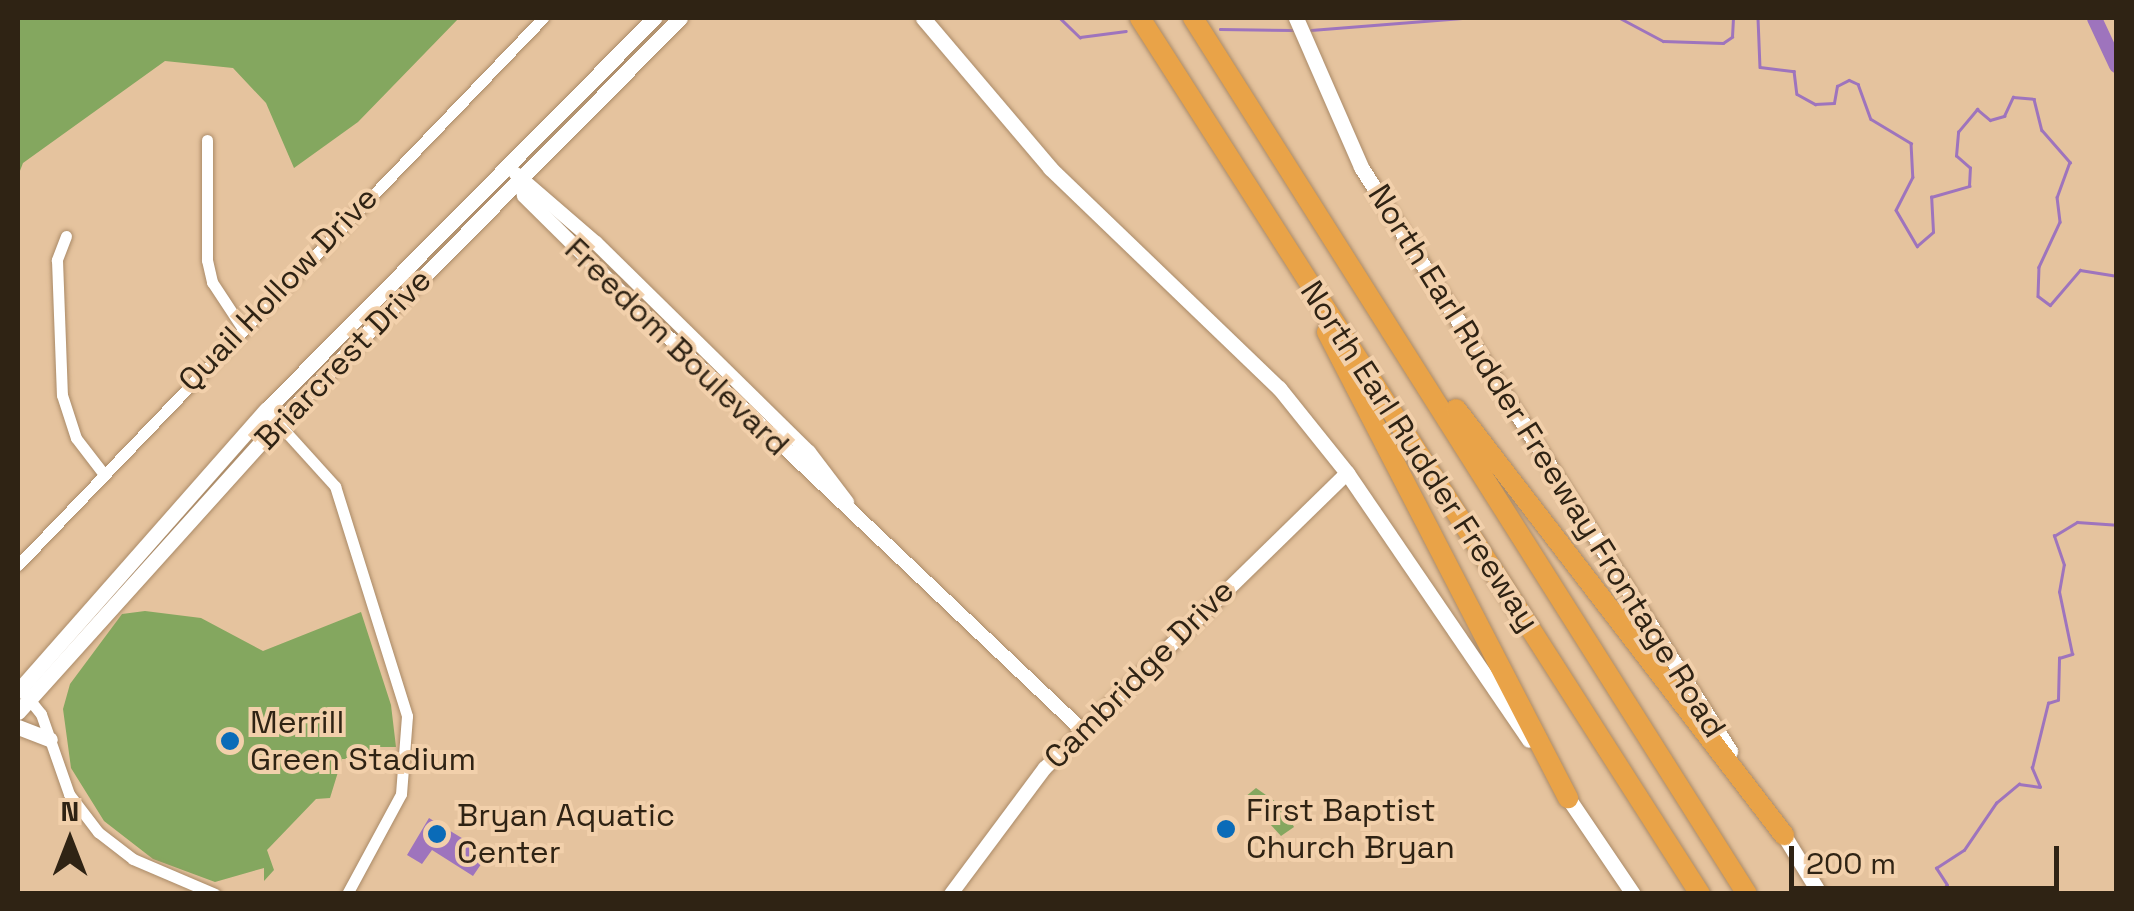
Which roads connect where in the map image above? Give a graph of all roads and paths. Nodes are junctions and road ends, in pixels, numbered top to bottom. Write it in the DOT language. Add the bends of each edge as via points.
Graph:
graph roads {
  1 [pos="543,18"];
  2 [pos="654,18"];
  3 [pos="680,18"];
  4 [pos="923,18"];
  5 [pos="1140,18"];
  6 [pos="1192,18"];
  7 [pos="1296,18"];
  8 [pos="207,140"];
  9 [pos="508,166"];
  10 [pos="520,178"];
  11 [pos="66,236"];
  12 [pos="1304,280"];
  13 [pos="640,286"];
  14 [pos="628,299"];
  15 [pos="1381,311"];
  16 [pos="241,326"];
  17 [pos="696,342"];
  18 [pos="685,354"];
  19 [pos="763,407"];
  20 [pos="266,410"];
  21 [pos="751,419"];
  22 [pos="279,422"];
  23 [pos="103,473"];
  24 [pos="1347,473"];
  25 [pos="848,503"];
  26 [pos="18,565"];
  27 [pos="21,692"];
  28 [pos="18,712"];
  29 [pos="18,727"];
  30 [pos="1082,730"];
  31 [pos="50,739"];
  32 [pos="1568,798"];
  33 [pos="1784,836"];
  34 [pos="215,894"];
  35 [pos="347,894"];
  36 [pos="951,894"];
  37 [pos="1633,894"];
  38 [pos="1700,894"];
  39 [pos="1746,894"];
  40 [pos="1820,894"];
  1 -- 16 [label="street, Quail Hollow Drive"];
  2 -- 9 [label="main road, Briarcrest Drive"];
  3 -- 10 [label="main road, Briarcrest Drive"];
  4 -- 24 [label="main road" via="1050,168 1279,388"];
  5 -- 12 [label="highway, North Earl Rudder Freeway"];
  6 -- 15 [label="highway, North Earl Rudder Freeway"];
  7 -- 33 [label="main road, North Earl Rudder Freeway Frontage Road" via="1370,183"];
  8 -- 16 [label="street" via="206,260 212,282"];
  9 -- 10 [label="street, Freedom Boulevard"];
  9 -- 20 [label="main road, Briarcrest Drive"];
  10 -- 13 [label="street, Freedom Boulevard"];
  10 -- 14 [label="street, Freedom Boulevard" via="524,196"];
  10 -- 22 [label="main road, Briarcrest Drive"];
  11 -- 23 [label="street" via="57,260 62,395 76,438"];
  12 -- 32 [label="highway" via="1345,372"];
  12 -- 38 [label="highway, North Earl Rudder Freeway" via="1492,560"];
  13 -- 14 [label="street"];
  13 -- 17 [label="street, Freedom Boulevard"];
  14 -- 18 [label="street, Freedom Boulevard"];
  15 -- 33 [label="highway"];
  15 -- 39 [label="highway, North Earl Rudder Freeway"];
  16 -- 23 [label="street, Quail Hollow Drive"];
  17 -- 18 [label="street"];
  17 -- 19 [label="street, Freedom Boulevard"];
  18 -- 21 [label="street, Freedom Boulevard"];
  19 -- 21 [label="street"];
  19 -- 25 [label="street, Freedom Boulevard" via="835,479"];
  20 -- 22 [label="street"];
  20 -- 27 [label="main road, Briarcrest Drive"];
  21 -- 25 [label="street, Freedom Boulevard" via="823,490"];
  22 -- 27 [label="main road, Briarcrest Drive"];
  22 -- 35 [label="street" via="335,486 407,716 401,794"];
  23 -- 26 [label="street, Quail Hollow Drive"];
  24 -- 30 [label="street, Cambridge Drive"];
  24 -- 32 [label="main road"];
  25 -- 30 [label="street, Freedom Boulevard"];
  27 -- 28 [label="main road, Briarcrest Drive"];
  27 -- 31 [label="street"];
  29 -- 31 [label="main road"];
  30 -- 36 [label="street, Cambridge Drive" via="999,821"];
  31 -- 34 [label="street" via="69,794 98,832 133,859"];
  32 -- 37 [label="main road"];
  33 -- 40 [label="main road, North Earl Rudder Freeway Frontage Road"];
}
